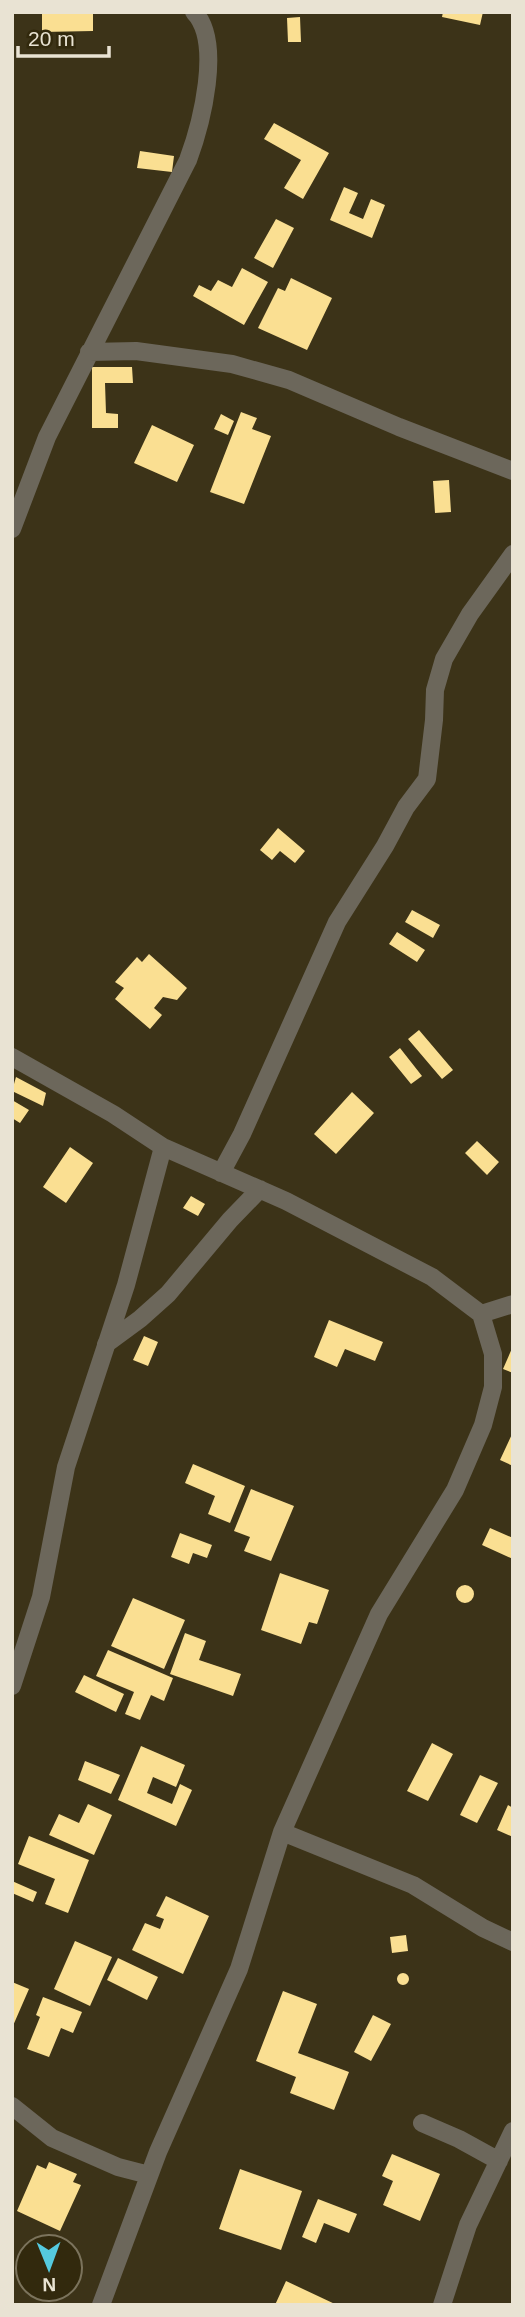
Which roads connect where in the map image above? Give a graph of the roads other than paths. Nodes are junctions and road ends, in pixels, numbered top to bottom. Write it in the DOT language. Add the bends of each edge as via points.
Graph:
graph roads {
  1 [pos="199,14"];
  2 [pos="89,352"];
  3 [pos="513,471"];
  4 [pos="12,529"];
  5 [pos="513,554"];
  6 [pos="12,1057"];
  7 [pos="163,1147"];
  8 [pos="221,1173"];
  9 [pos="260,1189"];
  10 [pos="513,1304"];
  11 [pos="481,1314"];
  12 [pos="106,1344"];
  13 [pos="12,1686"];
  14 [pos="282,1832"];
  15 [pos="513,1942"];
  16 [pos="12,2106"];
  17 [pos="422,2123"];
  18 [pos="513,2131"];
  19 [pos="499,2161"];
  20 [pos="149,2175"];
  21 [pos="101,2305"];
  22 [pos="442,2305"];
  1 -- 2 [label="street" via="206,38 207,87 200,126 188,160"];
  2 -- 3 [label="street" via="159,353 243,367 289,380"];
  2 -- 4 [label="street" via="47,437"];
  5 -- 8 [label="street" via="444,659 435,690 427,779 337,922"];
  6 -- 7 [label="street"];
  7 -- 8 [label="street"];
  7 -- 12 [label="street"];
  8 -- 9 [label="street"];
  9 -- 11 [label="street" via="432,1277"];
  9 -- 12 [label="street" via="168,1294"];
  10 -- 11 [label="street"];
  11 -- 14 [label="street" via="493,1354 493,1387 483,1425 455,1490 379,1614"];
  12 -- 13 [label="street" via="66,1467 41,1597"];
  14 -- 15 [label="street" via="413,1885"];
  14 -- 20 [label="street" via="239,1969"];
  16 -- 20 [label="street" via="52,2138 118,2167"];
  17 -- 19 [label="street"];
  18 -- 19 [label="street"];
  19 -- 22 [label="street" via="468,2225"];
  20 -- 21 [label="street"];
}
